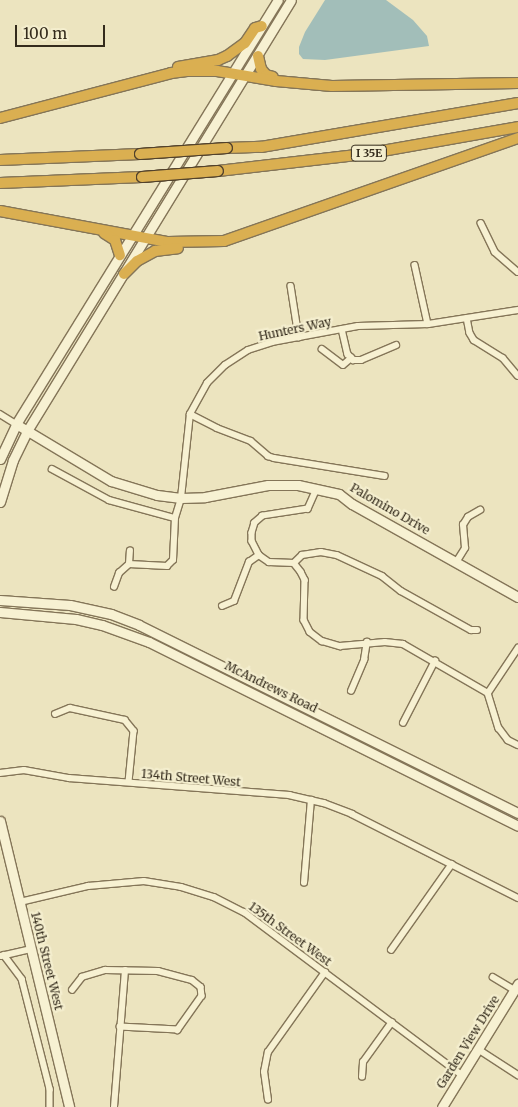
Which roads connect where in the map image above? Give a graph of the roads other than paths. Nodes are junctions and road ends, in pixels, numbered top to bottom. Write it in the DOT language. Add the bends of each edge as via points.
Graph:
graph roads {
  1 [pos="278,0"];
  2 [pos="291,0"];
  3 [pos="262,26"];
  4 [pos="258,56"];
  5 [pos="171,73"];
  6 [pos="231,74"];
  7 [pos="247,75"];
  8 [pos="518,83"];
  9 [pos="314,84"];
  10 [pos="518,103"];
  11 [pos="0,118"];
  12 [pos="518,127"];
  13 [pos="518,138"];
  14 [pos="0,160"];
  15 [pos="0,183"];
  16 [pos="0,211"];
  17 [pos="72,224"];
  18 [pos="481,224"];
  19 [pos="132,235"];
  20 [pos="146,238"];
  21 [pos="217,242"];
  22 [pos="120,255"];
  23 [pos="415,265"];
  24 [pos="518,272"];
  25 [pos="124,274"];
  26 [pos="291,286"];
  27 [pos="518,310"];
  28 [pos="467,318"];
  29 [pos="428,324"];
  30 [pos="342,329"];
  31 [pos="299,337"];
  32 [pos="396,345"];
  33 [pos="322,349"];
  34 [pos="351,358"];
  35 [pos="518,376"];
  36 [pos="0,414"];
  37 [pos="190,414"];
  38 [pos="16,424"];
  39 [pos="27,431"];
  40 [pos="0,459"];
  41 [pos="52,469"];
  42 [pos="385,476"];
  43 [pos="317,489"];
  44 [pos="181,498"];
  45 [pos="0,502"];
  46 [pos="480,510"];
  47 [pos="175,518"];
  48 [pos="130,551"];
  49 [pos="259,555"];
  50 [pos="457,562"];
  51 [pos="294,563"];
  52 [pos="129,564"];
  53 [pos="114,586"];
  54 [pos="518,597"];
  55 [pos="0,600"];
  56 [pos="222,606"];
  57 [pos="0,612"];
  58 [pos="477,630"];
  59 [pos="366,642"];
  60 [pos="518,648"];
  61 [pos="435,660"];
  62 [pos="351,691"];
  63 [pos="488,693"];
  64 [pos="55,714"];
  65 [pos="403,723"];
  66 [pos="518,745"];
  67 [pos="0,773"];
  68 [pos="69,778"];
  69 [pos="129,782"];
  70 [pos="69,785"];
  71 [pos="310,800"];
  72 [pos="518,813"];
  73 [pos="0,821"];
  74 [pos="518,826"];
  75 [pos="452,864"];
  76 [pos="304,883"];
  77 [pos="518,898"];
  78 [pos="20,902"];
  79 [pos="31,949"];
  80 [pos="391,950"];
  81 [pos="2,956"];
  82 [pos="125,970"];
  83 [pos="325,972"];
  84 [pos="493,977"];
  85 [pos="516,987"];
  86 [pos="72,990"];
  87 [pos="392,1022"];
  88 [pos="120,1027"];
  89 [pos="478,1049"];
  90 [pos="518,1075"];
  91 [pos="462,1076"];
  92 [pos="362,1077"];
  93 [pos="268,1100"];
  94 [pos="50,1107"];
  95 [pos="69,1107"];
  96 [pos="114,1107"];
  97 [pos="442,1107"];
  1 -- 3 [label="street"];
  2 -- 4 [label="street"];
  3 -- 5 [label="highway" via="255,28 245,43 227,56 176,67"];
  3 -- 6 [label="street"];
  4 -- 7 [label="street"];
  4 -- 9 [label="highway" via="266,75"];
  5 -- 6 [label="highway" via="217,71"];
  5 -- 11 [label="highway"];
  6 -- 7 [label="highway"];
  6 -- 19 [label="street"];
  7 -- 9 [label="highway"];
  7 -- 20 [label="street"];
  8 -- 9 [label="highway"];
  10 -- 14 [label="highway, I 35E, bridge" via="261,147"];
  12 -- 15 [label="highway, I 35E, bridge" via="365,154 218,171"];
  13 -- 21 [label="highway"];
  16 -- 17 [label="highway"];
  17 -- 19 [label="highway"];
  17 -- 22 [label="highway" via="110,236 115,240"];
  18 -- 24 [label="street" via="495,252"];
  19 -- 20 [label="highway"];
  19 -- 22 [label="street"];
  20 -- 21 [label="highway" via="168,242"];
  20 -- 25 [label="street"];
  21 -- 25 [label="highway" via="202,247 155,251 137,261"];
  22 -- 38 [label="street"];
  23 -- 29 [label="street"];
  25 -- 39 [label="street"];
  26 -- 31 [label="street"];
  27 -- 28 [label="street, Hunters Way"];
  28 -- 29 [label="street, Hunters Way"];
  28 -- 35 [label="street" via="474,340 503,358"];
  29 -- 30 [label="street, Hunters Way"];
  30 -- 31 [label="street, Hunters Way"];
  30 -- 34 [label="street"];
  31 -- 37 [label="street, Hunters Way" via="248,350 225,365 207,383"];
  32 -- 34 [label="street" via="361,360"];
  33 -- 34 [label="street" via="343,365"];
  36 -- 38 [label="street"];
  37 -- 42 [label="street" via="251,441 274,458"];
  37 -- 44 [label="street, Hunters Way"];
  38 -- 39 [label="street, Palomino Drive"];
  38 -- 40 [label="street"];
  39 -- 44 [label="street, Palomino Drive" via="111,481 144,492"];
  39 -- 45 [label="street" via="13,460"];
  41 -- 47 [label="street" via="109,500"];
  43 -- 44 [label="street, Palomino Drive" via="268,485 218,495"];
  43 -- 49 [label="street" via="308,509 274,512 255,523 252,541"];
  43 -- 50 [label="street, Palomino Drive" via="339,494"];
  44 -- 47 [label="street, Hunters Way"];
  46 -- 50 [label="street" via="468,517 463,525 465,548"];
  47 -- 52 [label="street, Hunters Way" via="172,560 167,566"];
  48 -- 52 [label="street"];
  49 -- 51 [label="street" via="269,562"];
  49 -- 56 [label="street" via="250,562 234,601"];
  50 -- 54 [label="street, Palomino Drive"];
  51 -- 58 [label="street" via="302,555 336,554 382,576 471,630"];
  51 -- 59 [label="street" via="305,580 303,610 310,632 322,641 340,646"];
  52 -- 53 [label="street" via="122,569"];
  55 -- 72 [label="street, McAndrews Road" via="70,605 111,614 139,625"];
  57 -- 74 [label="street, McAndrews Road" via="76,619 149,642"];
  59 -- 61 [label="street" via="403,644"];
  59 -- 62 [label="street" via="364,660"];
  60 -- 63 [label="street"];
  61 -- 63 [label="street"];
  61 -- 65 [label="street"];
  63 -- 66 [label="street" via="499,728 508,740"];
  64 -- 69 [label="street" via="70,708 125,720 134,731"];
  67 -- 68 [label="street, 134th Street West" via="24,770"];
  68 -- 69 [label="street, 134th Street West"];
  68 -- 70 [label="street"];
  69 -- 71 [label="street, 134th Street West" via="289,795"];
  71 -- 75 [label="street, 134th Street West" via="352,814"];
  71 -- 76 [label="street"];
  73 -- 78 [label="street, 140th Street West"];
  75 -- 77 [label="street, 134th Street West"];
  75 -- 80 [label="street"];
  78 -- 79 [label="street, 140th Street West"];
  78 -- 83 [label="street, 135th Street West" via="110,882 144,881 181,887 214,897 244,912"];
  79 -- 81 [label="street"];
  79 -- 95 [label="street, 140th Street West"];
  81 -- 94 [label="street" via="22,979 50,1089"];
  82 -- 86 [label="street" via="104,970 82,977"];
  82 -- 88 [label="street"];
  82 -- 88 [label="street" via="158,971 184,977 197,983 202,993 178,1030"];
  83 -- 87 [label="street, 135th Street West"];
  83 -- 93 [label="street" via="268,1052 264,1072"];
  84 -- 85 [label="street, Garden View Drive"];
  85 -- 89 [label="street, Garden View Drive"];
  87 -- 91 [label="street, 135th Street West"];
  87 -- 92 [label="street" via="363,1062"];
  88 -- 96 [label="street"];
  89 -- 90 [label="street"];
  89 -- 91 [label="street, Garden View Drive"];
  91 -- 97 [label="street, Garden View Drive"];
}
